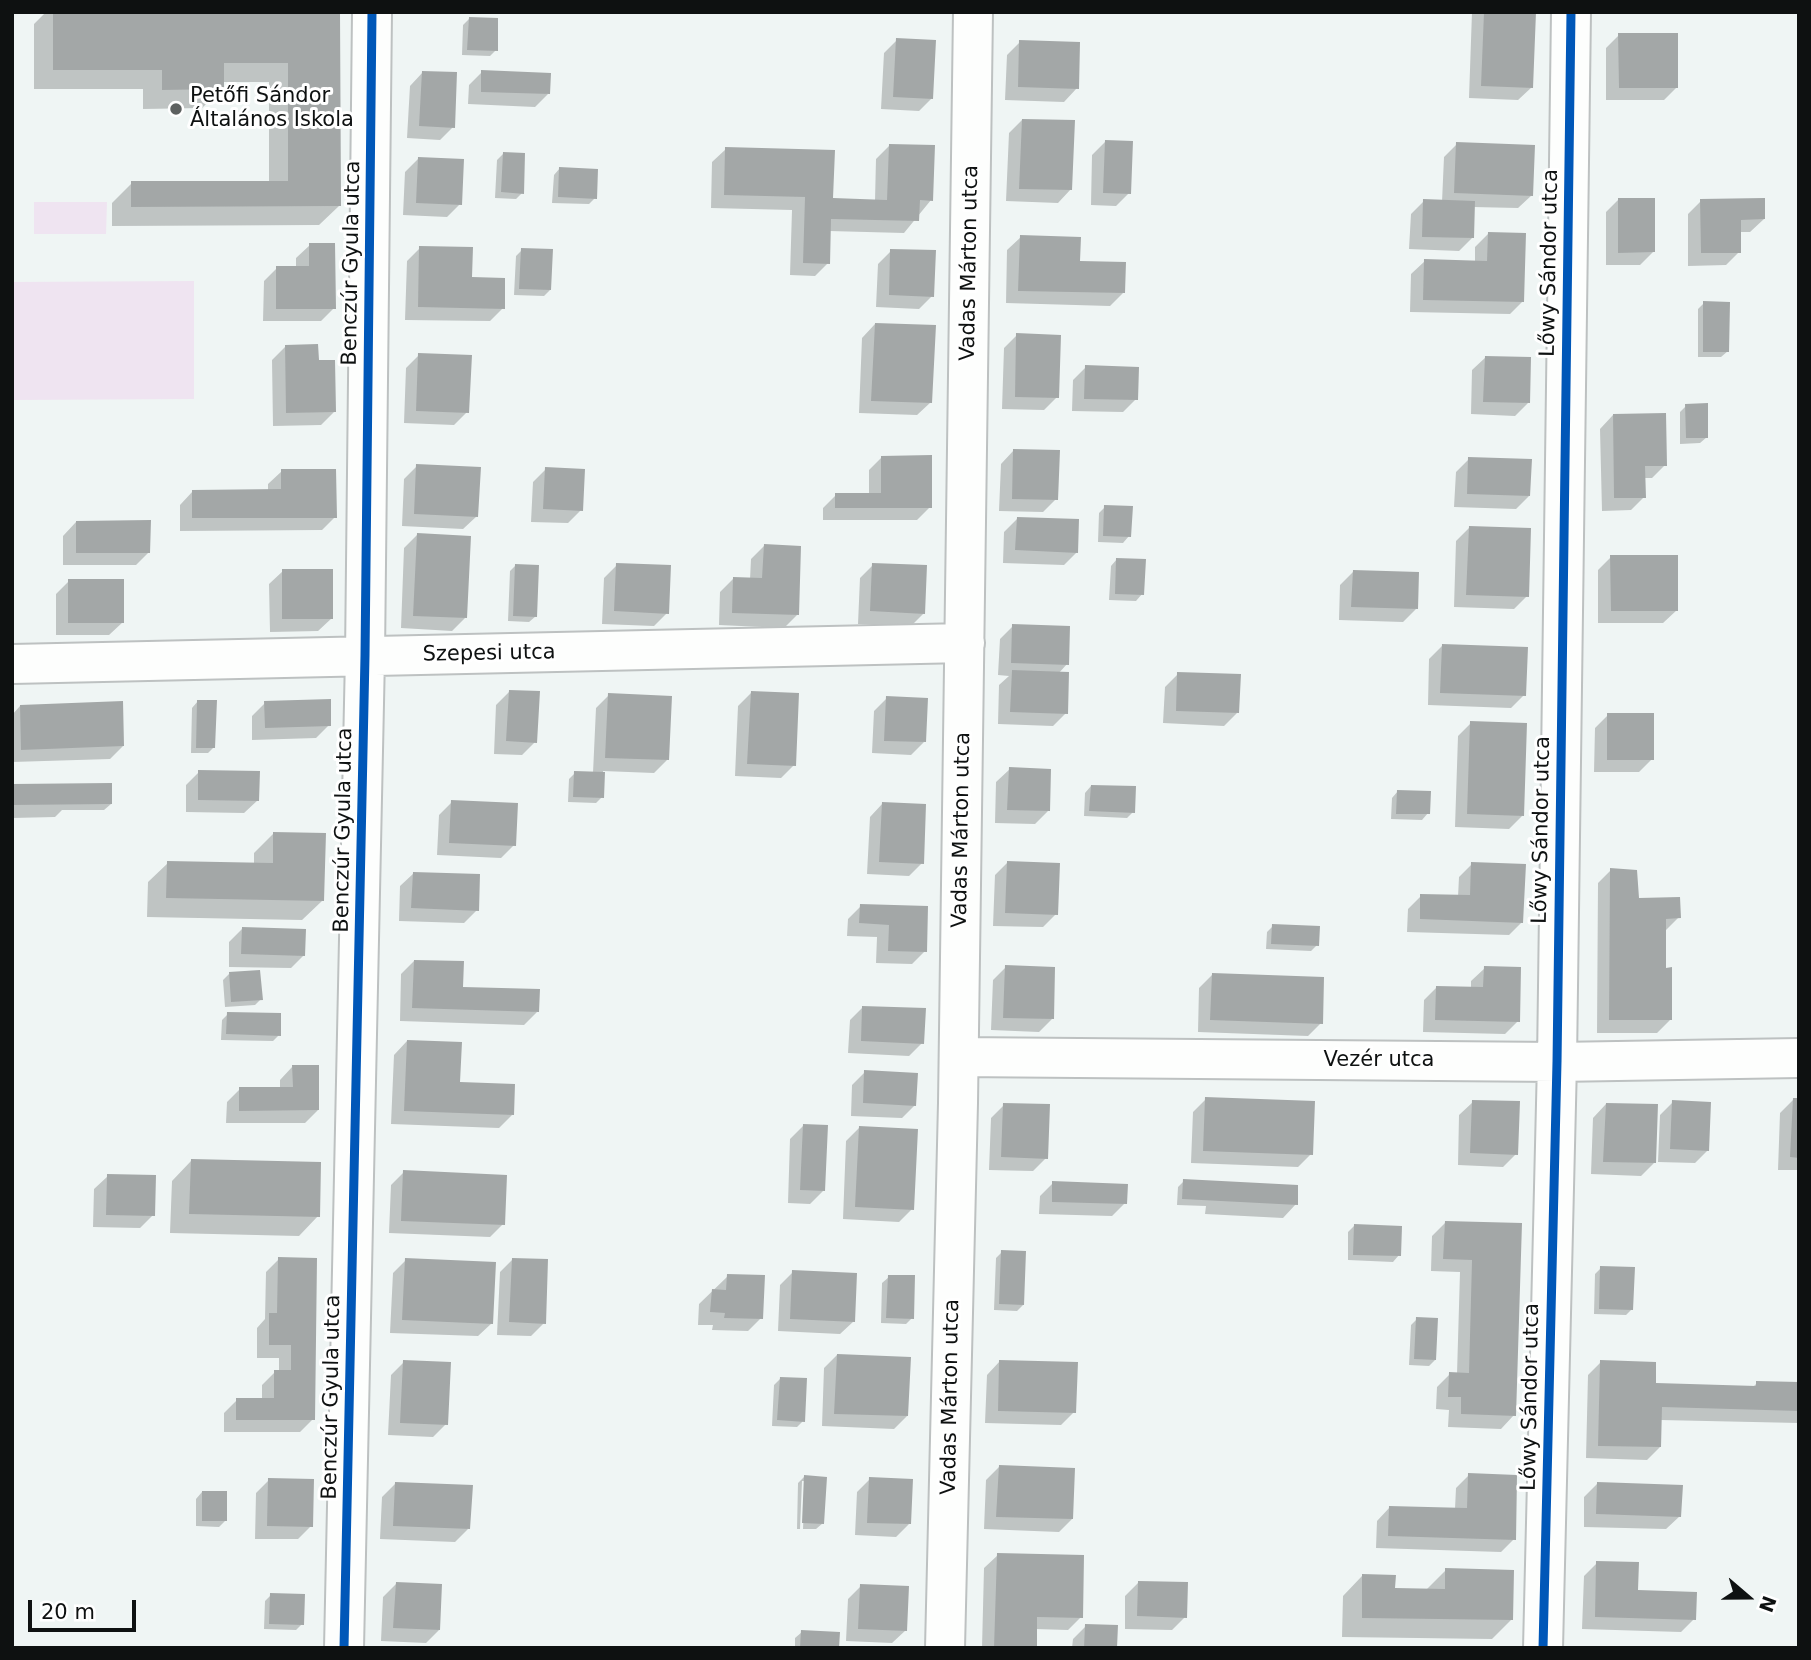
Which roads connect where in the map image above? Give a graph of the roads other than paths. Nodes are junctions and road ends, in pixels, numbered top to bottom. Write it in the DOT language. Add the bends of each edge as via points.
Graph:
graph roads {
  1 [pos="372,12"];
  2 [pos="973,12"];
  3 [pos="1571,12"];
  4 [pos="965,643"];
  5 [pos="365,656"];
  6 [pos="12,664"];
  7 [pos="959,1057"];
  8 [pos="1799,1058"];
  9 [pos="1557,1062"];
  10 [pos="344,1648"];
  11 [pos="944,1648"];
  12 [pos="1543,1648"];
  1 -- 5 [label="street, Benczúr Gyula utca"];
  2 -- 4 [label="street, Vadas Márton utca"];
  3 -- 9 [label="street, Lőwy Sándor utca"];
  4 -- 5 [label="street, Szepesi utca"];
  4 -- 7 [label="street, Vadas Márton utca"];
  5 -- 6 [label="street, Szepesi utca"];
  5 -- 10 [label="street, Benczúr Gyula utca"];
  7 -- 9 [label="street, Vezér utca"];
  7 -- 11 [label="street, Vadas Márton utca"];
  8 -- 9 [label="street, Vezér utca"];
  9 -- 12 [label="street, Lőwy Sándor utca"];
}
